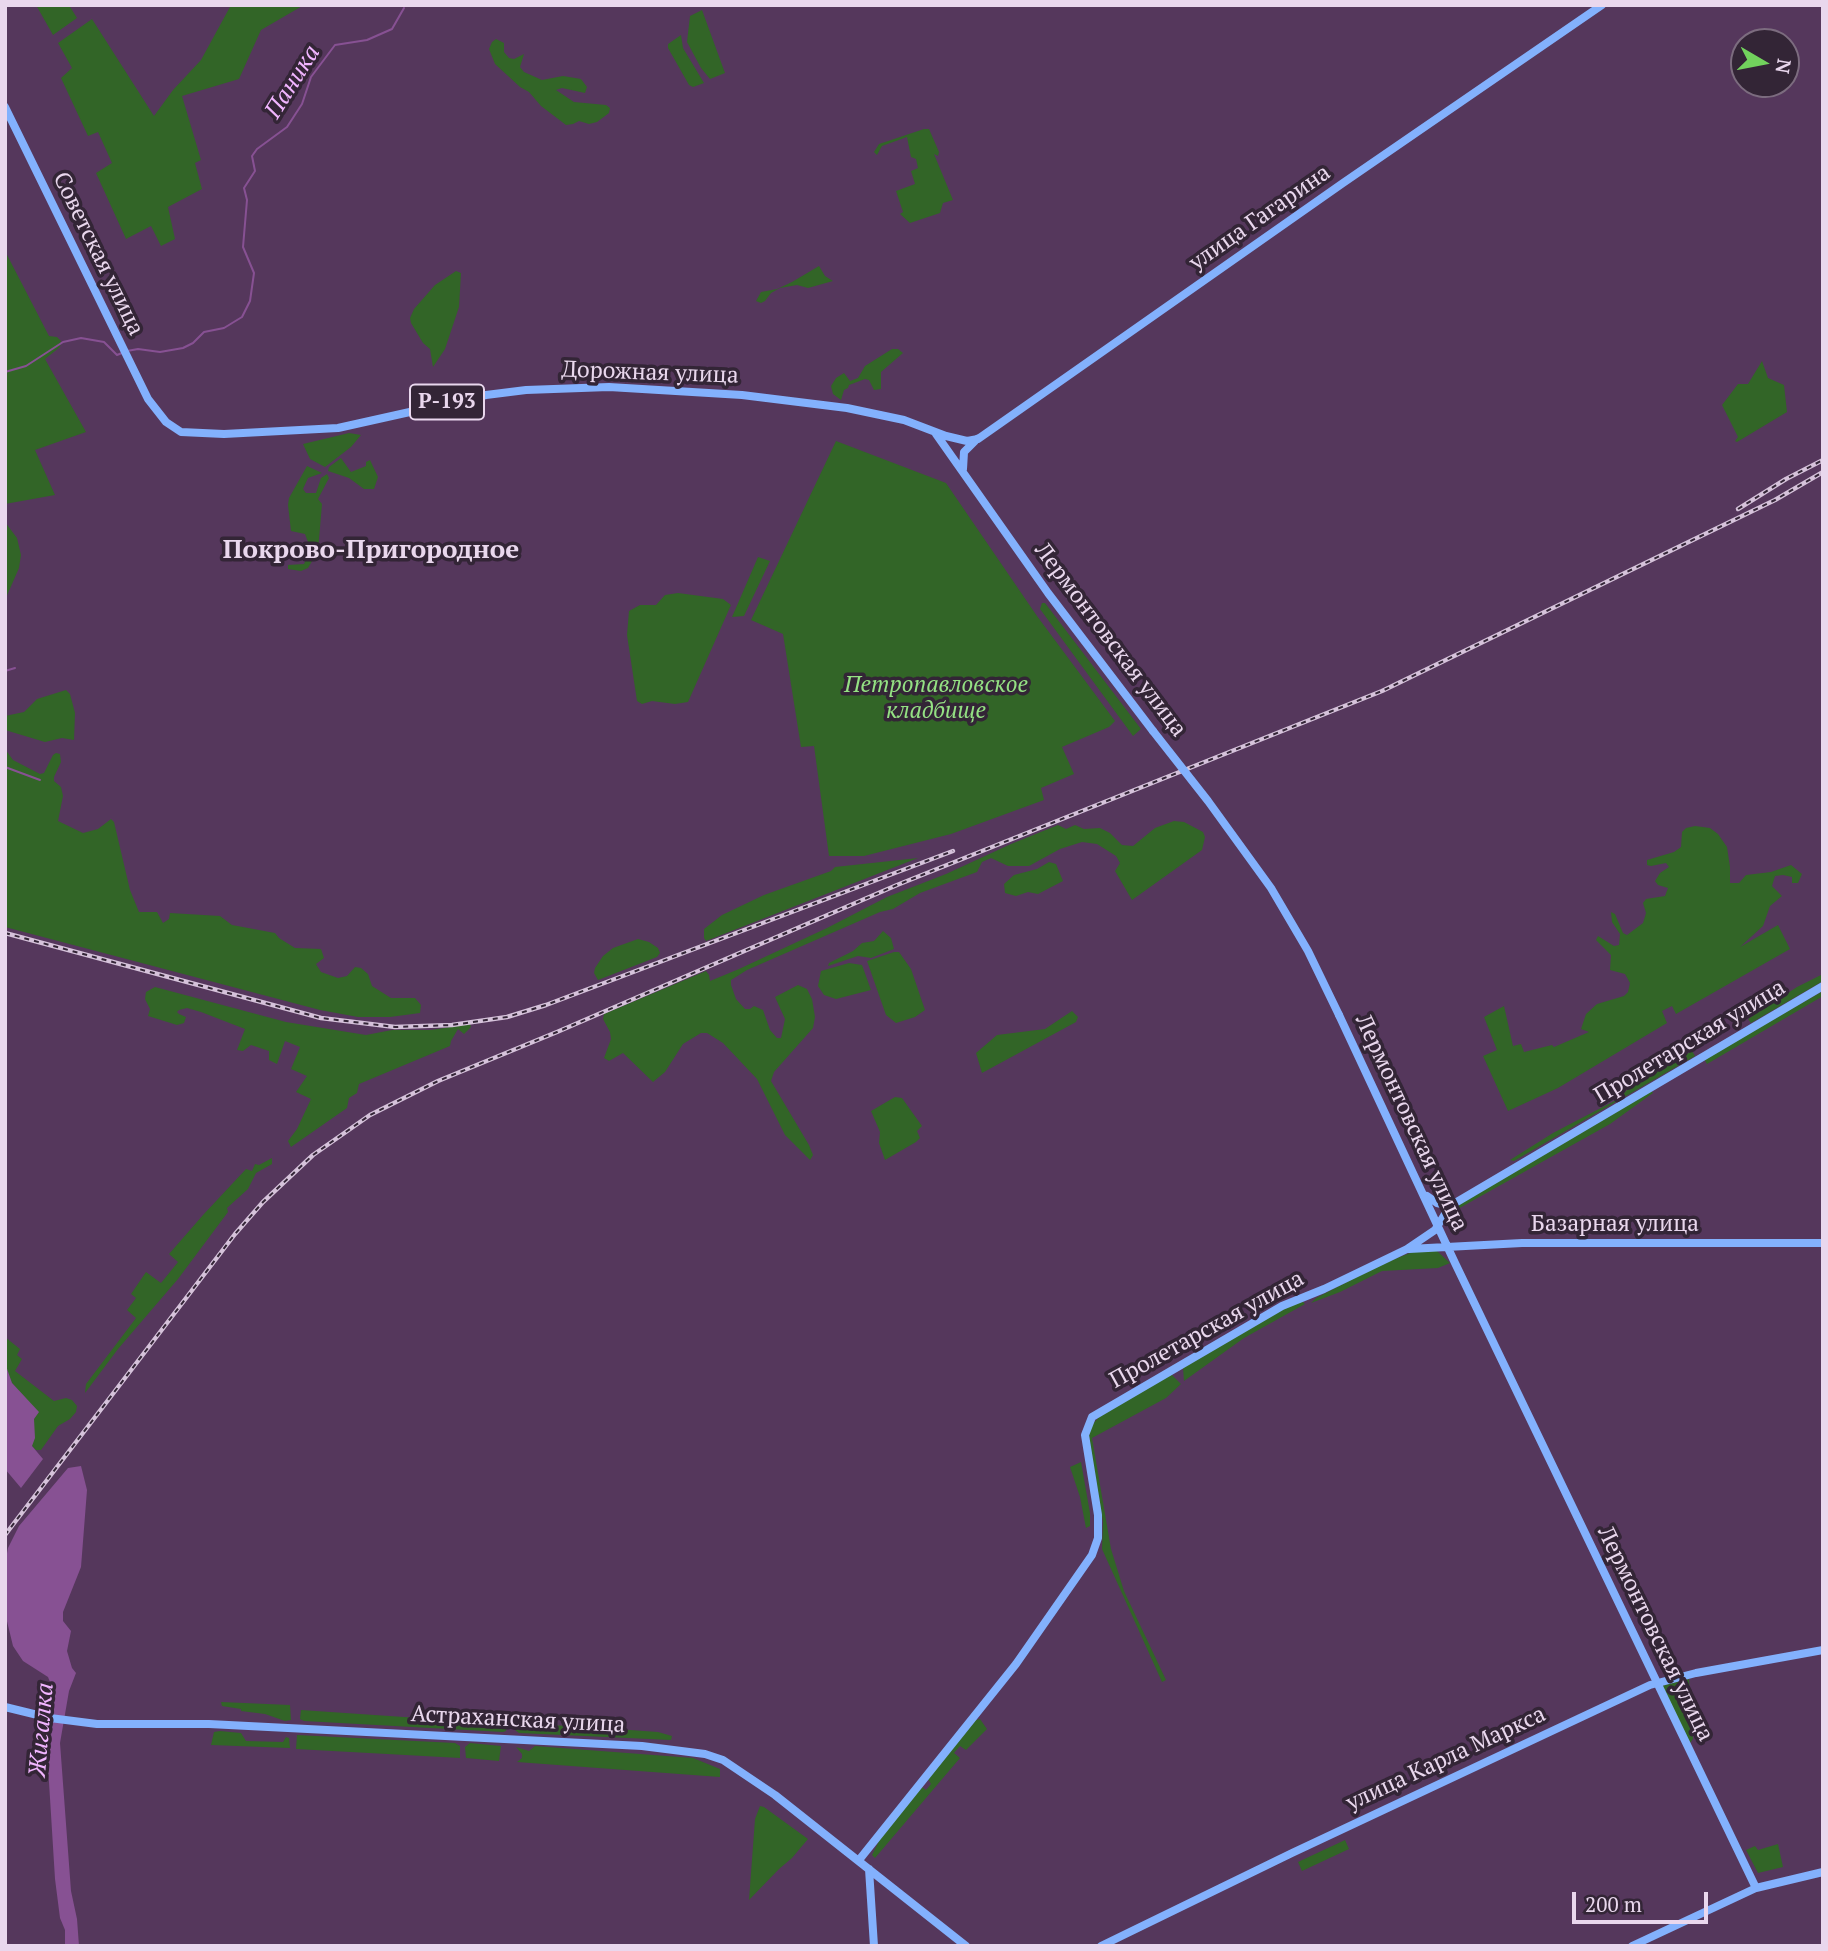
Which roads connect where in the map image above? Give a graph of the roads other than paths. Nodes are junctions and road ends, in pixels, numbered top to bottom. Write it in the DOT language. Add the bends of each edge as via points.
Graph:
graph roads {
  1 [pos="1602,5"];
  2 [pos="5,107"];
  3 [pos="159,415"];
  4 [pos="934,432"];
  5 [pos="978,439"];
  6 [pos="963,469"];
  7 [pos="1823,986"];
  8 [pos="1424,1193"];
  9 [pos="1450,1206"];
  10 [pos="1439,1224"];
  11 [pos="1823,1243"];
  12 [pos="1448,1246"];
  13 [pos="1407,1249"];
  14 [pos="1823,1650"];
  15 [pos="1657,1683"];
  16 [pos="5,1707"];
  17 [pos="862,1857"];
  18 [pos="869,1868"];
  19 [pos="1823,1872"];
  20 [pos="1756,1888"];
  21 [pos="874,1946"];
  22 [pos="966,1946"];
  23 [pos="1101,1946"];
  24 [pos="1632,1946"];
  1 -- 5 [label="main road, улица Гагарина"];
  2 -- 3 [label="main road, Советская улица / Р-193"];
  3 -- 4 [label="main road, Дорожная улица / Р-193" via="189,434 285,432 346,426 486,395 629,387 848,408"];
  4 -- 5 [label="main road" via="957,440"];
  4 -- 6 [label="main road, Лермонтовская улица"];
  5 -- 6 [label="main road" via="964,453"];
  6 -- 8 [label="main road, Лермонтовская улица, bridge" via="1048,593 1270,888 1308,951"];
  7 -- 9 [label="main road, Пролетарская улица"];
  8 -- 9 [label="main road"];
  8 -- 10 [label="main road, Лермонтовская улица"];
  9 -- 10 [label="main road, Пролетарская улица"];
  10 -- 12 [label="main road, Лермонтовская улица"];
  10 -- 13 [label="main road, Пролетарская улица"];
  11 -- 12 [label="main road, Базарная улица"];
  12 -- 13 [label="main road, Базарная улица"];
  12 -- 15 [label="main road, Лермонтовская улица"];
  13 -- 17 [label="main road, Пролетарская улица" via="1282,1306 1092,1418 1085,1434 1098,1522 1092,1555 1016,1664"];
  14 -- 15 [label="main road, улица Карла Маркса"];
  15 -- 20 [label="main road, Лермонтовская улица"];
  15 -- 23 [label="main road, улица Карла Маркса"];
  16 -- 17 [label="main road, Астраханская улица" via="61,1720 107,1724 209,1724 700,1752 723,1760"];
  17 -- 18 [label="main road, Астраханская улица"];
  18 -- 21 [label="main road"];
  18 -- 22 [label="main road, Астраханская улица"];
  19 -- 20 [label="main road"];
  20 -- 24 [label="main road"];
}
